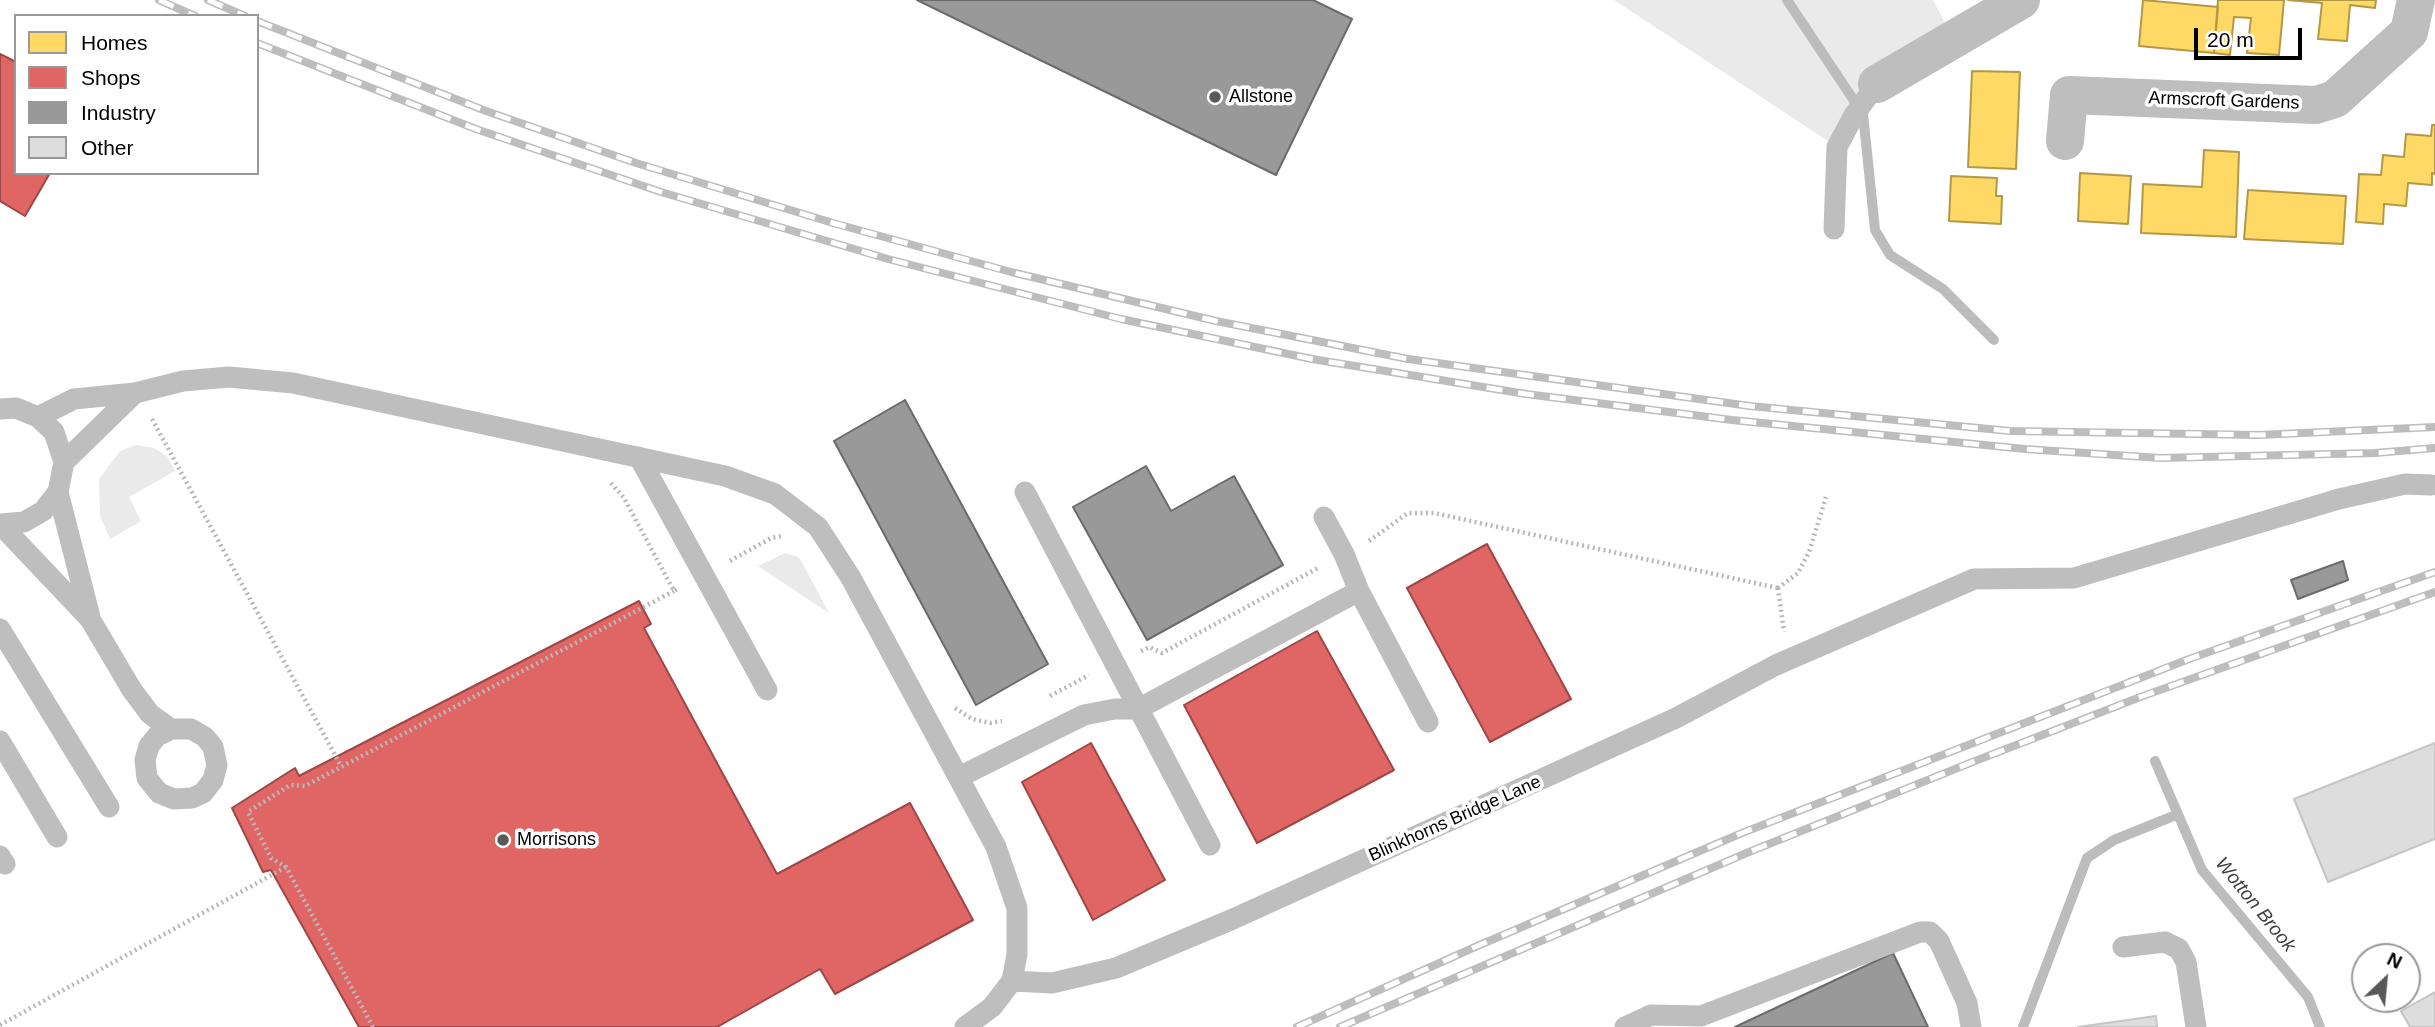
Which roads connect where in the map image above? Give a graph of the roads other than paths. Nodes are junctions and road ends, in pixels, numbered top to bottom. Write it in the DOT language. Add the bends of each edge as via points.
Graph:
graph roads {
  1 [pos="2021,0"];
  2 [pos="2416,0"];
  3 [pos="1877,85"];
  4 [pos="2065,141"];
  5 [pos="1834,229"];
  6 [pos="135,393"];
  7 [pos="0,409"];
  8 [pos="38,417"];
  9 [pos="639,457"];
  10 [pos="64,462"];
  11 [pos="2431,485"];
  12 [pos="58,492"];
  13 [pos="1025,492"];
  14 [pos="1324,517"];
  15 [pos="0,524"];
  16 [pos="1359,591"];
  17 [pos="90,619"];
  18 [pos="0,629"];
  19 [pos="767,690"];
  20 [pos="1138,709"];
  21 [pos="1429,722"];
  22 [pos="171,729"];
  23 [pos="0,741"];
  24 [pos="959,777"];
  25 [pos="109,807"];
  26 [pos="57,836"];
  27 [pos="1210,845"];
  28 [pos="2123,947"];
  29 [pos="1012,981"];
  30 [pos="965,1027"];
  31 [pos="1625,1027"];
  32 [pos="1971,1027"];
  33 [pos="2196,1027"];
  1 -- 3 [label="street"];
  2 -- 4 [label="street, Armscroft Gardens" via="2409,32 2335,99 2316,105 2069,95"];
  3 -- 5 [label="lane" via="1837,147"];
  6 -- 8 [label="lane" via="74,399"];
  6 -- 9 [label="lane" via="183,381 229,377 293,383"];
  6 -- 10 [label="lane"];
  7 -- 8 [label="lane" via="16,408"];
  8 -- 10 [label="lane" via="54,432"];
  9 -- 19 [label="lane"];
  9 -- 24 [label="lane" via="725,476 775,494 818,527"];
  10 -- 12 [label="lane"];
  11 -- 29 [label="lane, Blinkhorns Bridge Lane" via="2405,484 2339,499 2074,578 1973,579 1776,665 1676,718 1233,919 1115,968 1052,983"];
  12 -- 15 [label="lane" via="43,511 23,522"];
  12 -- 17 [label="lane"];
  13 -- 20 [label="lane"];
  14 -- 16 [label="lane"];
  15 -- 17 [label="lane"];
  16 -- 20 [label="lane"];
  16 -- 21 [label="lane"];
  17 -- 22 [label="lane" via="132,690 150,714"];
  18 -- 25 [label="lane"];
  20 -- 24 [label="lane" via="1084,715"];
  20 -- 27 [label="lane"];
  23 -- 26 [label="lane"];
  24 -- 29 [label="lane" via="996,847 1017,908"];
  28 -- 33 [label="lane" via="2165,942 2179,949 2186,962"];
  29 -- 30 [label="lane" via="992,1007"];
  31 -- 32 [label="lane" via="1651,1015 1702,1016 1930,932 1939,941 1966,1003"];
}
